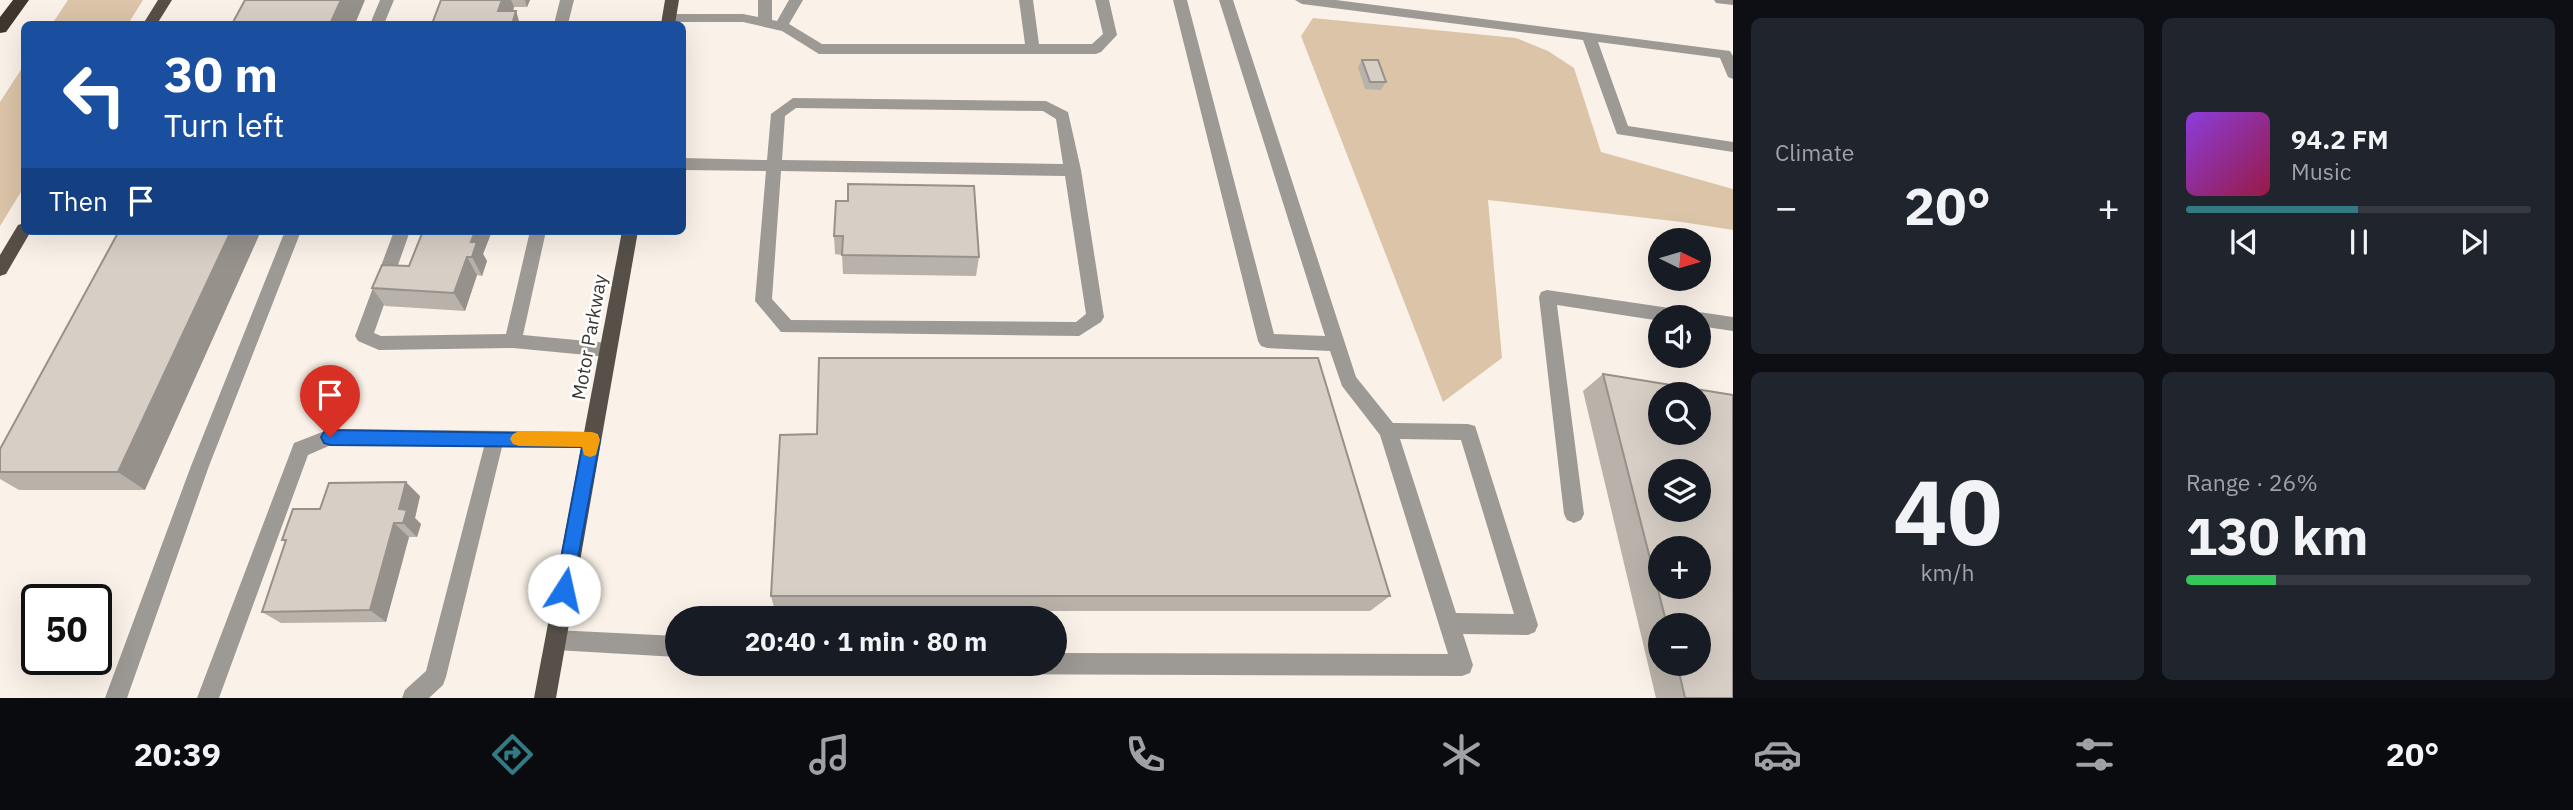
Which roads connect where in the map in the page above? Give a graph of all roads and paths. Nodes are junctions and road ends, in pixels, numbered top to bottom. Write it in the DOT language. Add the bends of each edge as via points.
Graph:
graph roads {
  1 [pos="21,0"];
  2 [pos="165,0"];
  3 [pos="387,0"];
  4 [pos="567,0"];
  5 [pos="672,0"];
  6 [pos="765,0"];
  7 [pos="796,0"];
  8 [pos="1026,0"];
  9 [pos="1102,0"];
  10 [pos="1180,0"];
  11 [pos="1226,0"];
  12 [pos="1302,0"];
  13 [pos="1721,0"];
  14 [pos="1733,1"];
  15 [pos="152,21"];
  16 [pos="378,21"];
  17 [pos="562,21"];
  18 [pos="668,21"];
  19 [pos="765,23"];
  20 [pos="780,27"];
  21 [pos="0,28"];
  22 [pos="1589,37"];
  23 [pos="1032,49"];
  24 [pos="1733,74"];
  25 [pos="1733,147"];
  26 [pos="686,164"];
  27 [pos="774,165"];
  28 [pos="1073,170"];
  29 [pos="21,234"];
  30 [pos="291,235"];
  31 [pos="401,235"];
  32 [pos="537,235"];
  33 [pos="629,235"];
  34 [pos="0,269"];
  35 [pos="1648,312"];
  36 [pos="1711,321"];
  37 [pos="1733,324"];
  38 [pos="513,341"];
  39 [pos="1336,344"];
  40 [pos="608,350"];
  41 [pos="1388,431"];
  42 [pos="495,439"];
  43 [pos="592,440"];
  44 [pos="1574,514"];
  45 [pos="1449,623"];
  46 [pos="555,640"];
  47 [pos="665,646"];
  48 [pos="1067,663"];
  49 [pos="116,698"];
  50 [pos="208,698"];
  51 [pos="413,698"];
  52 [pos="545,698"];
  1 -- 21 [label="highway"];
  2 -- 15 [label="main road"];
  3 -- 16 [label="lane"];
  4 -- 17 [label="lane"];
  5 -- 18 [label="main road"];
  6 -- 19 [label="lane"];
  7 -- 20 [label="lane"];
  8 -- 23 [label="lane"];
  9 -- 23 [label="lane" via="1110,35 1096,49"];
  10 -- 39 [label="lane" via="1267,341"];
  11 -- 39 [label="lane"];
  12 -- 22 [label="lane"];
  13 -- 14 [label="lane"];
  18 -- 19 [label="lane" via="743,18"];
  19 -- 20 [label="lane"];
  20 -- 23 [label="lane" via="819,49"];
  22 -- 24 [label="lane" via="1725,54"];
  22 -- 25 [label="lane" via="1622,130"];
  26 -- 27 [label="lane"];
  27 -- 28 [label="lane"];
  27 -- 28 [label="lane" via="778,114 793,103 1046,106 1063,116"];
  27 -- 28 [label="lane" via="763,301 786,327 1079,329 1095,317"];
  29 -- 34 [label="main road"];
  30 -- 49 [label="lane" via="200,466"];
  31 -- 38 [label="lane" via="364,336 379,342"];
  32 -- 38 [label="lane"];
  33 -- 40 [label="main road, Motor Parkway"];
  35 -- 44 [label="lane" via="1547,298"];
  36 -- 37 [label="lane"];
  38 -- 40 [label="lane"];
  39 -- 41 [label="lane" via="1348,381"];
  40 -- 43 [label="main road, Motor Parkway"];
  41 -- 45 [label="lane"];
  41 -- 45 [label="lane" via="1468,432 1528,625"];
  42 -- 43 [label="lane"];
  42 -- 50 [label="lane" via="330,437 301,449"];
  42 -- 51 [label="lane" via="435,677"];
  43 -- 46 [label="main road, Motor Parkway"];
  45 -- 48 [label="lane" via="1462,665"];
  46 -- 47 [label="lane"];
  46 -- 52 [label="main road, Motor Parkway"];
}
